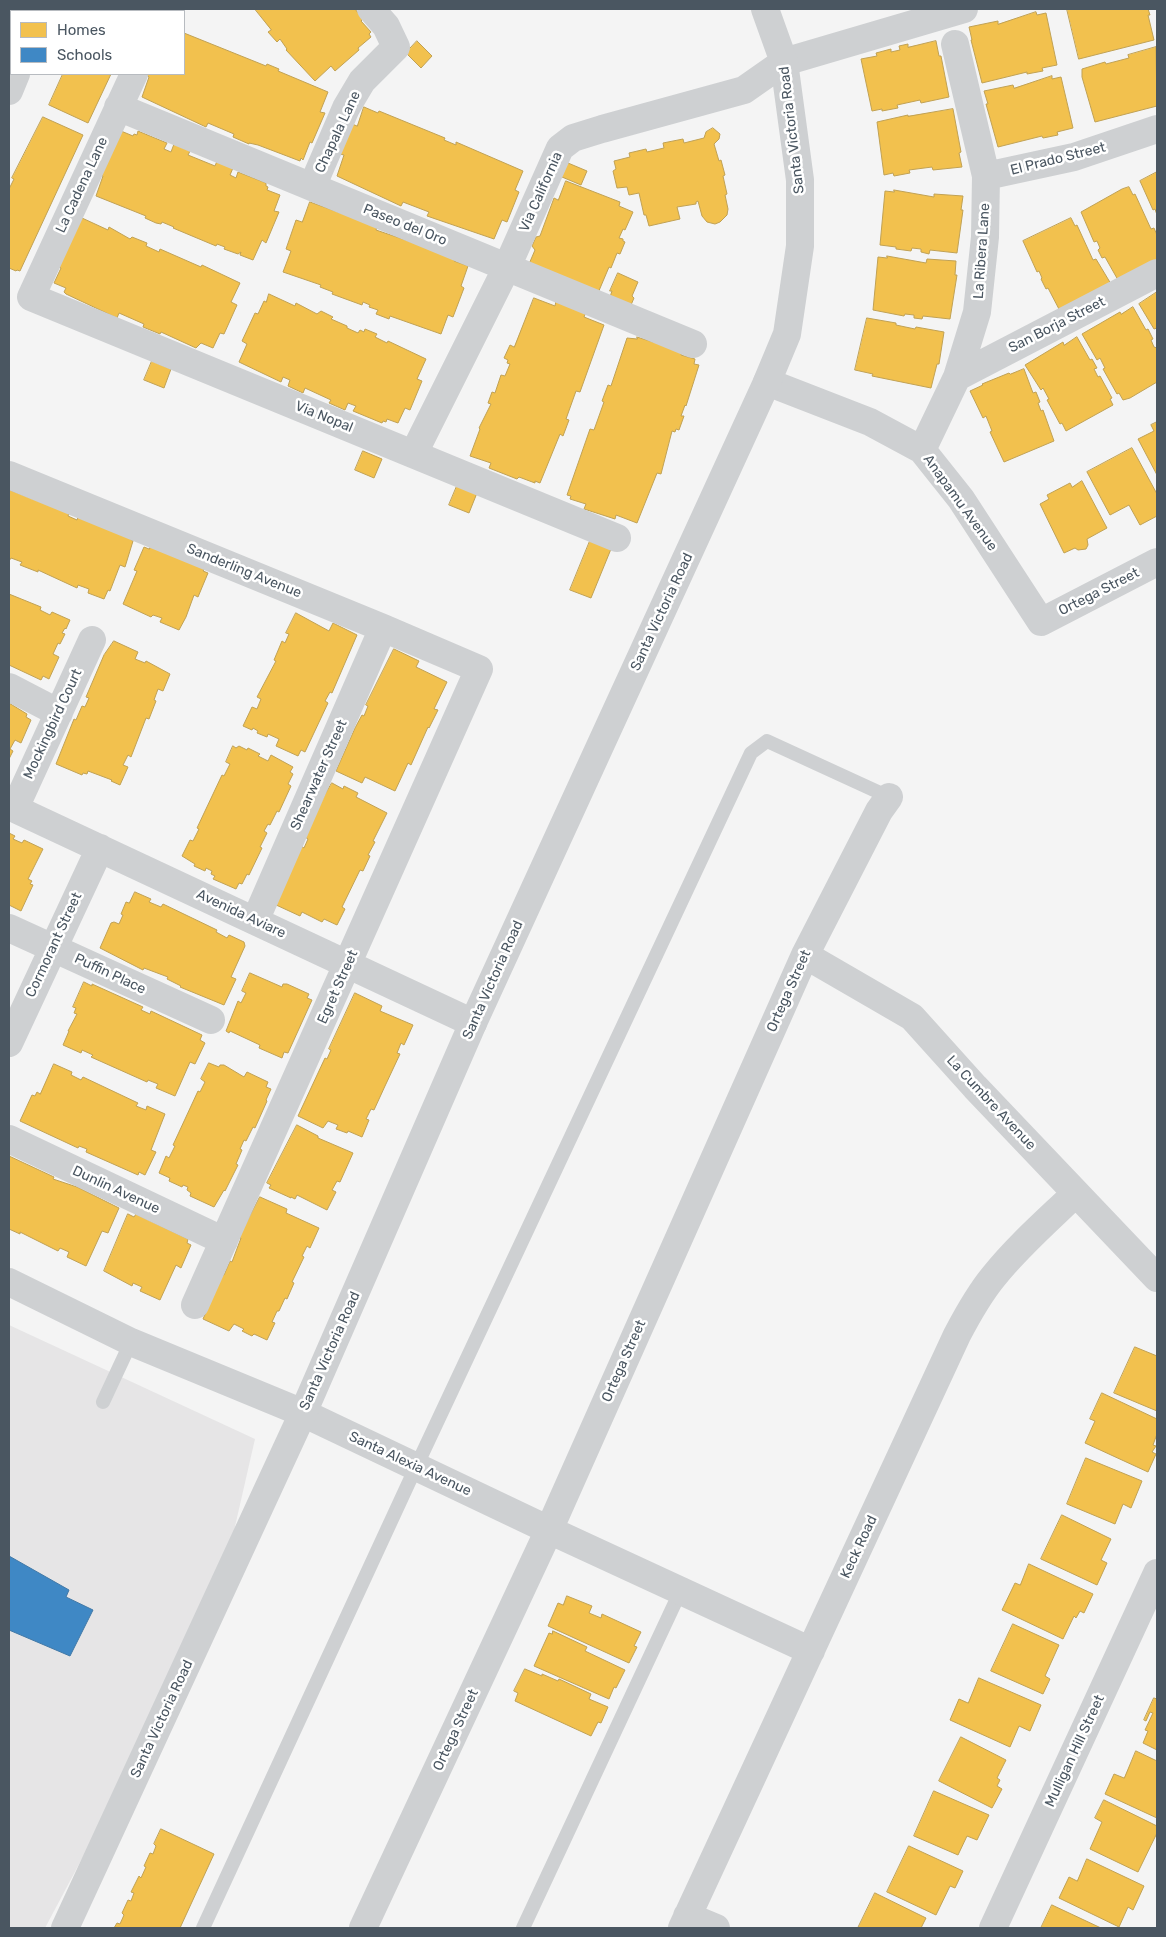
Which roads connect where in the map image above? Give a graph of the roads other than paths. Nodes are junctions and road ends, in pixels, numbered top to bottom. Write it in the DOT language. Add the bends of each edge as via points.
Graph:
graph roads {
  1 [pos="371,9"];
  2 [pos="766,9"];
  3 [pos="964,9"];
  4 [pos="956,44"];
  5 [pos="784,62"];
  6 [pos="16,75"];
  7 [pos="134,75"];
  8 [pos="9,90"];
  9 [pos="118,106"];
  10 [pos="1157,129"];
  11 [pos="986,176"];
  12 [pos="312,187"];
  13 [pos="508,268"];
  14 [pos="1157,273"];
  15 [pos="31,297"];
  16 [pos="692,344"];
  17 [pos="957,377"];
  18 [pos="767,382"];
  19 [pos="922,450"];
  20 [pos="414,454"];
  21 [pos="9,475"];
  22 [pos="617,538"];
  23 [pos="1157,562"];
  24 [pos="1041,622"];
  25 [pos="383,628"];
  26 [pos="92,640"];
  27 [pos="480,669"];
  28 [pos="9,687"];
  29 [pos="59,713"];
  30 [pos="889,797"];
  31 [pos="12,807"];
  32 [pos="100,848"];
  33 [pos="255,921"];
  34 [pos="9,928"];
  35 [pos="53,948"];
  36 [pos="805,955"];
  37 [pos="348,964"];
  38 [pos="211,1020"];
  39 [pos="473,1023"];
  40 [pos="9,1043"];
  41 [pos="9,1140"];
  42 [pos="1076,1193"];
  43 [pos="224,1241"];
  44 [pos="1157,1278"];
  45 [pos="9,1282"];
  46 [pos="195,1305"];
  47 [pos="131,1342"];
  48 [pos="103,1402"];
  49 [pos="303,1413"];
  50 [pos="416,1467"];
  51 [pos="549,1530"];
  52 [pos="1157,1573"];
  53 [pos="681,1590"];
  54 [pos="811,1651"];
  55 [pos="685,1922"];
  56 [pos="66,1928"];
  57 [pos="203,1928"];
  58 [pos="363,1928"];
  59 [pos="522,1928"];
  60 [pos="716,1928"];
  61 [pos="993,1928"];
  1 -- 12 [label="street, Chapala Lane" via="386,26 396,47 362,81 346,108"];
  2 -- 5 [label="street, Santa Victoria Road"];
  3 -- 5 [label="street, Via California"];
  4 -- 11 [label="street, La Ribera Lane"];
  5 -- 13 [label="street, Via California" via="744,90 573,138 560,148"];
  5 -- 18 [label="street, Santa Victoria Road" via="800,180 800,246 787,334"];
  6 -- 8 [label="street"];
  7 -- 9 [label="street, La Cadena Lane"];
  9 -- 12 [label="street, Paseo del Oro"];
  9 -- 15 [label="street, La Cadena Lane"];
  10 -- 11 [label="street, El Prado Street" via="1074,157"];
  11 -- 17 [label="street, La Ribera Lane" via="985,237 977,312"];
  12 -- 13 [label="street, Paseo del Oro"];
  13 -- 16 [label="street, Paseo del Oro"];
  13 -- 20 [label="street, Via California"];
  14 -- 17 [label="street, San Borja Street"];
  15 -- 20 [label="street, Via Nopal"];
  17 -- 19 [label="street, La Ribera Lane"];
  18 -- 19 [label="street, Anapamu Avenue" via="870,422"];
  18 -- 39 [label="street, Santa Victoria Road"];
  19 -- 24 [label="street, Anapamu Avenue" via="961,499"];
  20 -- 22 [label="street, Via Nopal"];
  21 -- 25 [label="street, Sanderling Avenue"];
  23 -- 24 [label="street, Ortega Street"];
  25 -- 27 [label="street, Sanderling Avenue"];
  25 -- 33 [label="street, Shearwater Street"];
  26 -- 29 [label="street, Mockingbird Court"];
  27 -- 37 [label="street, Egret Street"];
  28 -- 29 [label="street"];
  29 -- 31 [label="street, Mockingbird Court"];
  30 -- 36 [label="street, Ortega Street"];
  30 -- 50 [label="lane" via="767,741 751,753"];
  31 -- 32 [label="street, Avenida Aviare"];
  32 -- 33 [label="street, Avenida Aviare"];
  32 -- 35 [label="street, Cormorant Street"];
  33 -- 37 [label="street, Avenida Aviare"];
  34 -- 35 [label="street, Puffin Place"];
  35 -- 38 [label="street, Puffin Place"];
  35 -- 40 [label="street, Cormorant Street"];
  36 -- 42 [label="street, La Cumbre Avenue" via="912,1017"];
  36 -- 51 [label="street, Ortega Street"];
  37 -- 39 [label="street, Avenida Aviare"];
  37 -- 43 [label="street, Egret Street"];
  39 -- 49 [label="street, Santa Victoria Road"];
  41 -- 43 [label="street, Dunlin Avenue"];
  42 -- 44 [label="street, La Cumbre Avenue"];
  42 -- 54 [label="street, Keck Road" via="1014,1253 975,1302"];
  43 -- 46 [label="street, Egret Street"];
  45 -- 47 [label="street, Santa Alexia Avenue"];
  47 -- 48 [label="lane"];
  47 -- 49 [label="street, Santa Alexia Avenue"];
  49 -- 50 [label="street, Santa Alexia Avenue"];
  49 -- 56 [label="street, Santa Victoria Road"];
  50 -- 51 [label="street, Santa Alexia Avenue"];
  50 -- 57 [label="lane"];
  51 -- 53 [label="street, Santa Alexia Avenue"];
  51 -- 58 [label="street, Ortega Street"];
  52 -- 61 [label="street, Mulligan Hill Street"];
  53 -- 54 [label="street, Santa Alexia Avenue"];
  53 -- 59 [label="lane"];
  54 -- 55 [label="street, Keck Road"];
  55 -- 60 [label="street"];
}
